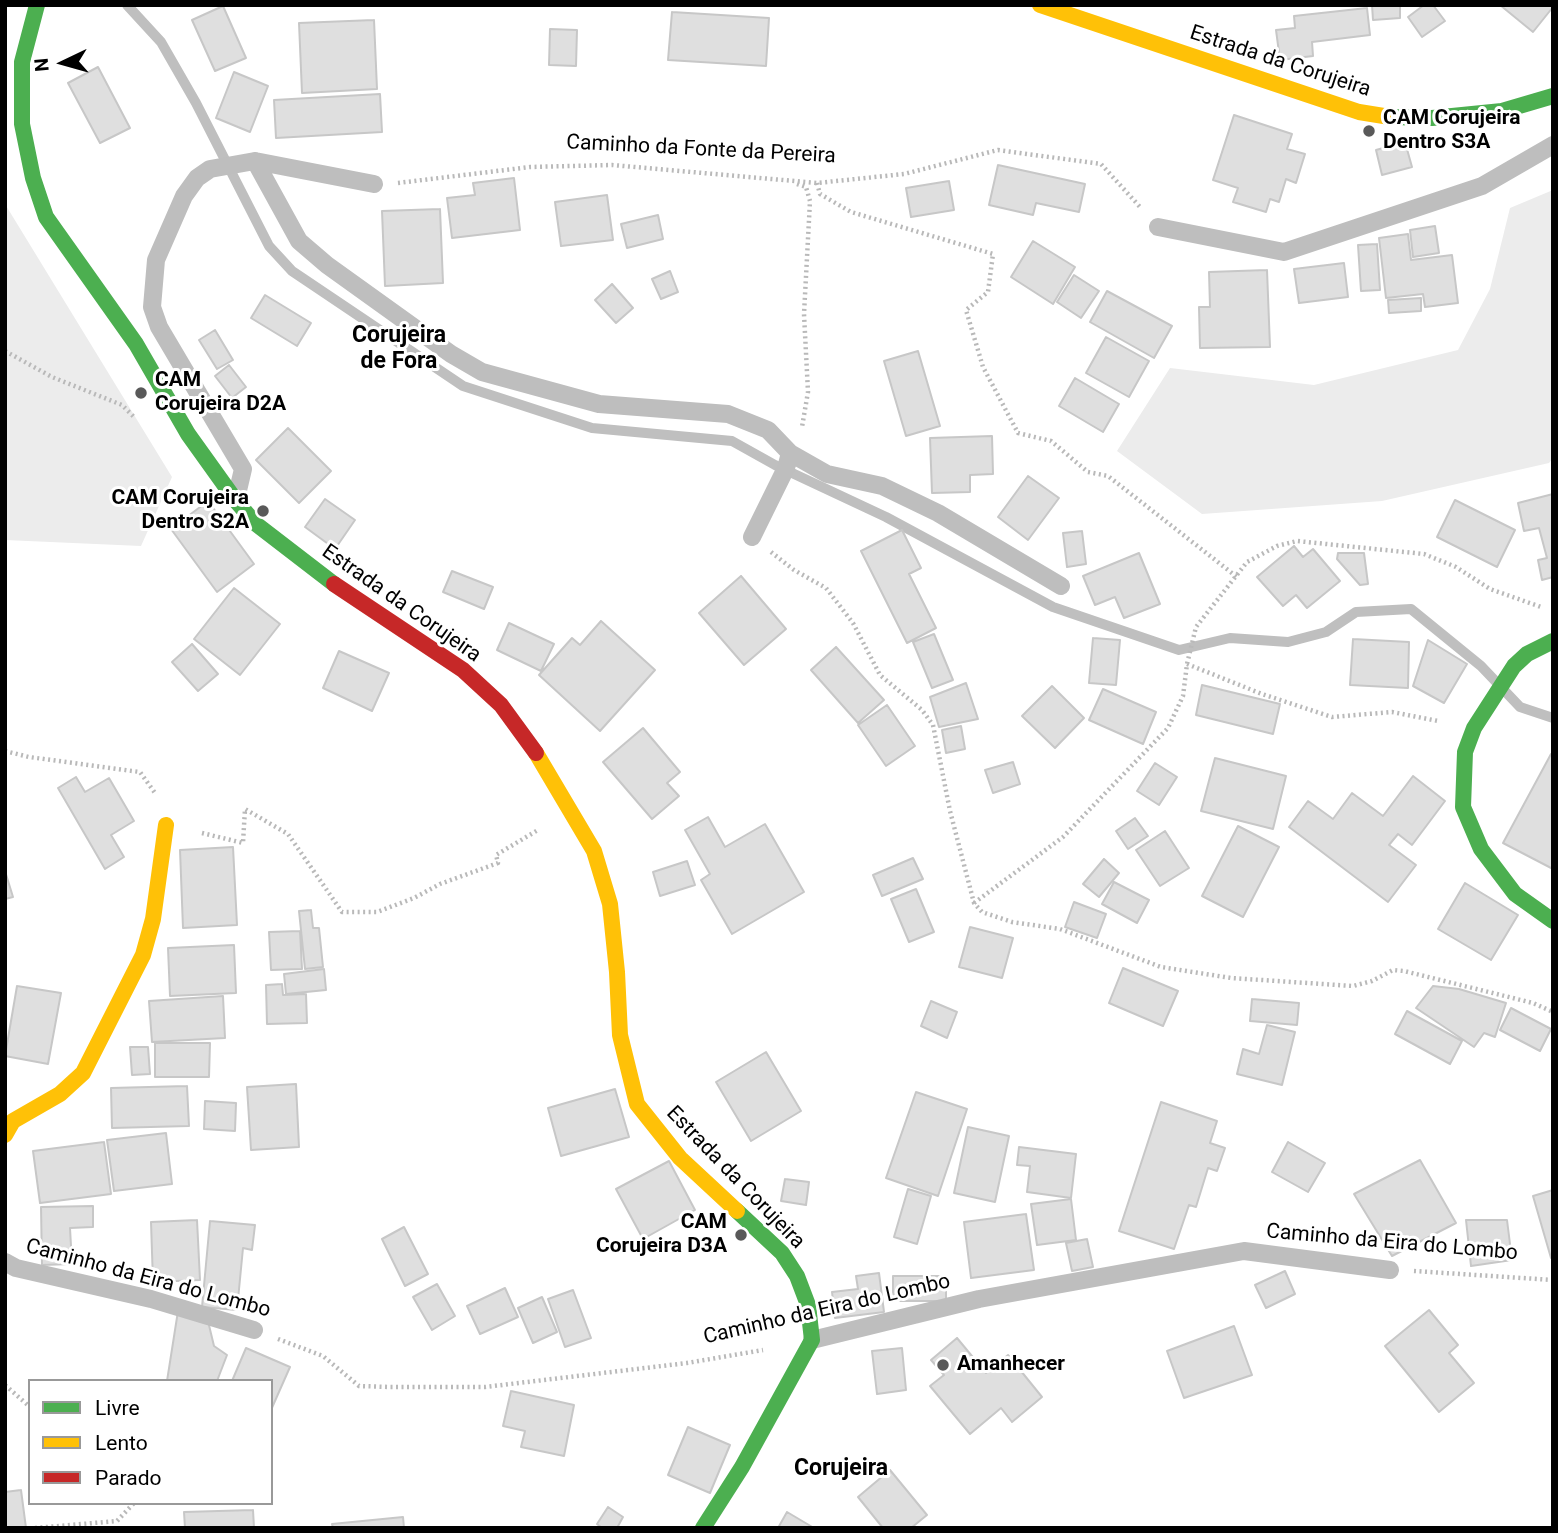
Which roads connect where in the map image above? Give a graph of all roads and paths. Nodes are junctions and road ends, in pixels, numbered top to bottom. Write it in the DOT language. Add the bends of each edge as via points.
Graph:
graph roads {
  1 [pos="37,5"];
  2 [pos="1040,5"];
  3 [pos="1553,96"];
  4 [pos="1553,145"];
  5 [pos="255,161"];
  6 [pos="793,182"];
  7 [pos="817,183"];
  8 [pos="374,184"];
  9 [pos="1158,227"];
  10 [pos="5,351"];
  11 [pos="138,422"];
  12 [pos="803,424"];
  13 [pos="788,461"];
  14 [pos="236,501"];
  15 [pos="752,537"];
  16 [pos="1237,577"];
  17 [pos="1061,586"];
  18 [pos="1544,608"];
  19 [pos="1553,642"];
  20 [pos="1187,664"];
  21 [pos="1474,728"];
  22 [pos="5,751"];
  23 [pos="166,825"];
  24 [pos="540,829"];
  25 [pos="974,903"];
  26 [pos="1553,921"];
  27 [pos="1553,1012"];
  28 [pos="5,1135"];
  29 [pos="5,1262"];
  30 [pos="1390,1270"];
  31 [pos="1553,1280"];
  32 [pos="254,1330"];
  33 [pos="812,1340"];
  34 [pos="765,1350"];
  35 [pos="5,1385"];
  36 [pos="28,1405"];
  37 [pos="132,1505"];
  38 [pos="35,1528"];
  39 [pos="703,1528"];
  1 -- 14 [label="street, Estrada da Corujeira" via="22,62 22,124 46,217 136,344 188,434"];
  2 -- 3 [label="street, Estrada da Corujeira" via="1359,112 1432,118 1502,111"];
  4 -- 9 [label="lane" via="1482,186 1284,252"];
  5 -- 8 [label="lane"];
  5 -- 13 [label="lane" via="299,242 482,372 599,404 728,414 768,430"];
  5 -- 14 [label="lane" via="210,169 184,196 156,260 152,307 159,327 243,469"];
  6 -- 7 [label="path, Caminho da Fonte da Pereira"];
  6 -- 8 [label="path, Caminho da Fonte da Pereira" via="612,165 530,167"];
  6 -- 12 [label="path" via="806,187 810,201 804,314 808,392"];
  7 -- 9 [label="path, Caminho da Fonte da Pereira" via="904,174 998,150 1101,164"];
  7 -- 16 [label="path" via="820,194 851,212 992,254 988,292 966,310 983,367 1018,433 1051,441 1087,472 1108,476"];
  10 -- 11 [label="path" via="52,377 122,405"];
  13 -- 15 [label="lane"];
  13 -- 17 [label="lane" via="882,486 938,513"];
  14 -- 33 [label="street, Estrada da Corujeira" via="256,524 323,576 463,670 501,705 537,755 594,851 610,904 620,1035 637,1104 680,1158 782,1253 808,1305"];
  15 -- 25 [label="path" via="794,570 827,588 880,675 933,725"];
  16 -- 18 [label="path" via="1247,562 1277,546 1297,541 1357,546 1424,554 1456,567 1490,589"];
  16 -- 20 [label="path" via="1196,627"];
  19 -- 21 [label="street" via="1514,666"];
  20 -- 21 [label="path" via="1332,717 1392,712"];
  20 -- 25 [label="path" via="1183,696 1168,728 1063,837"];
  21 -- 26 [label="street" via="1465,752 1463,807 1480,849 1515,894"];
  22 -- 23 [label="path" via="140,772 160,801"];
  23 -- 24 [label="path" via="243,843 245,809 288,834 342,912 377,912 498,863 496,855"];
  23 -- 28 [label="street" via="153,919 143,955 96,1049 83,1073 60,1094 13,1121"];
  25 -- 27 [label="path" via="982,912 1060,929 1161,967 1231,978 1353,986 1393,970 1404,971"];
  29 -- 32 [label="lane, Caminho da Eira do Lombo"];
  30 -- 31 [label="path, Caminho da Eira do Lombo"];
  30 -- 33 [label="lane, Caminho da Eira do Lombo" via="1244,1251 979,1299"];
  32 -- 34 [label="path, Caminho da Eira do Lombo" via="323,1356 359,1386 380,1387 485,1387"];
  33 -- 39 [label="street"];
  35 -- 36 [label="path"];
  37 -- 38 [label="path" via="117,1521"];
}
